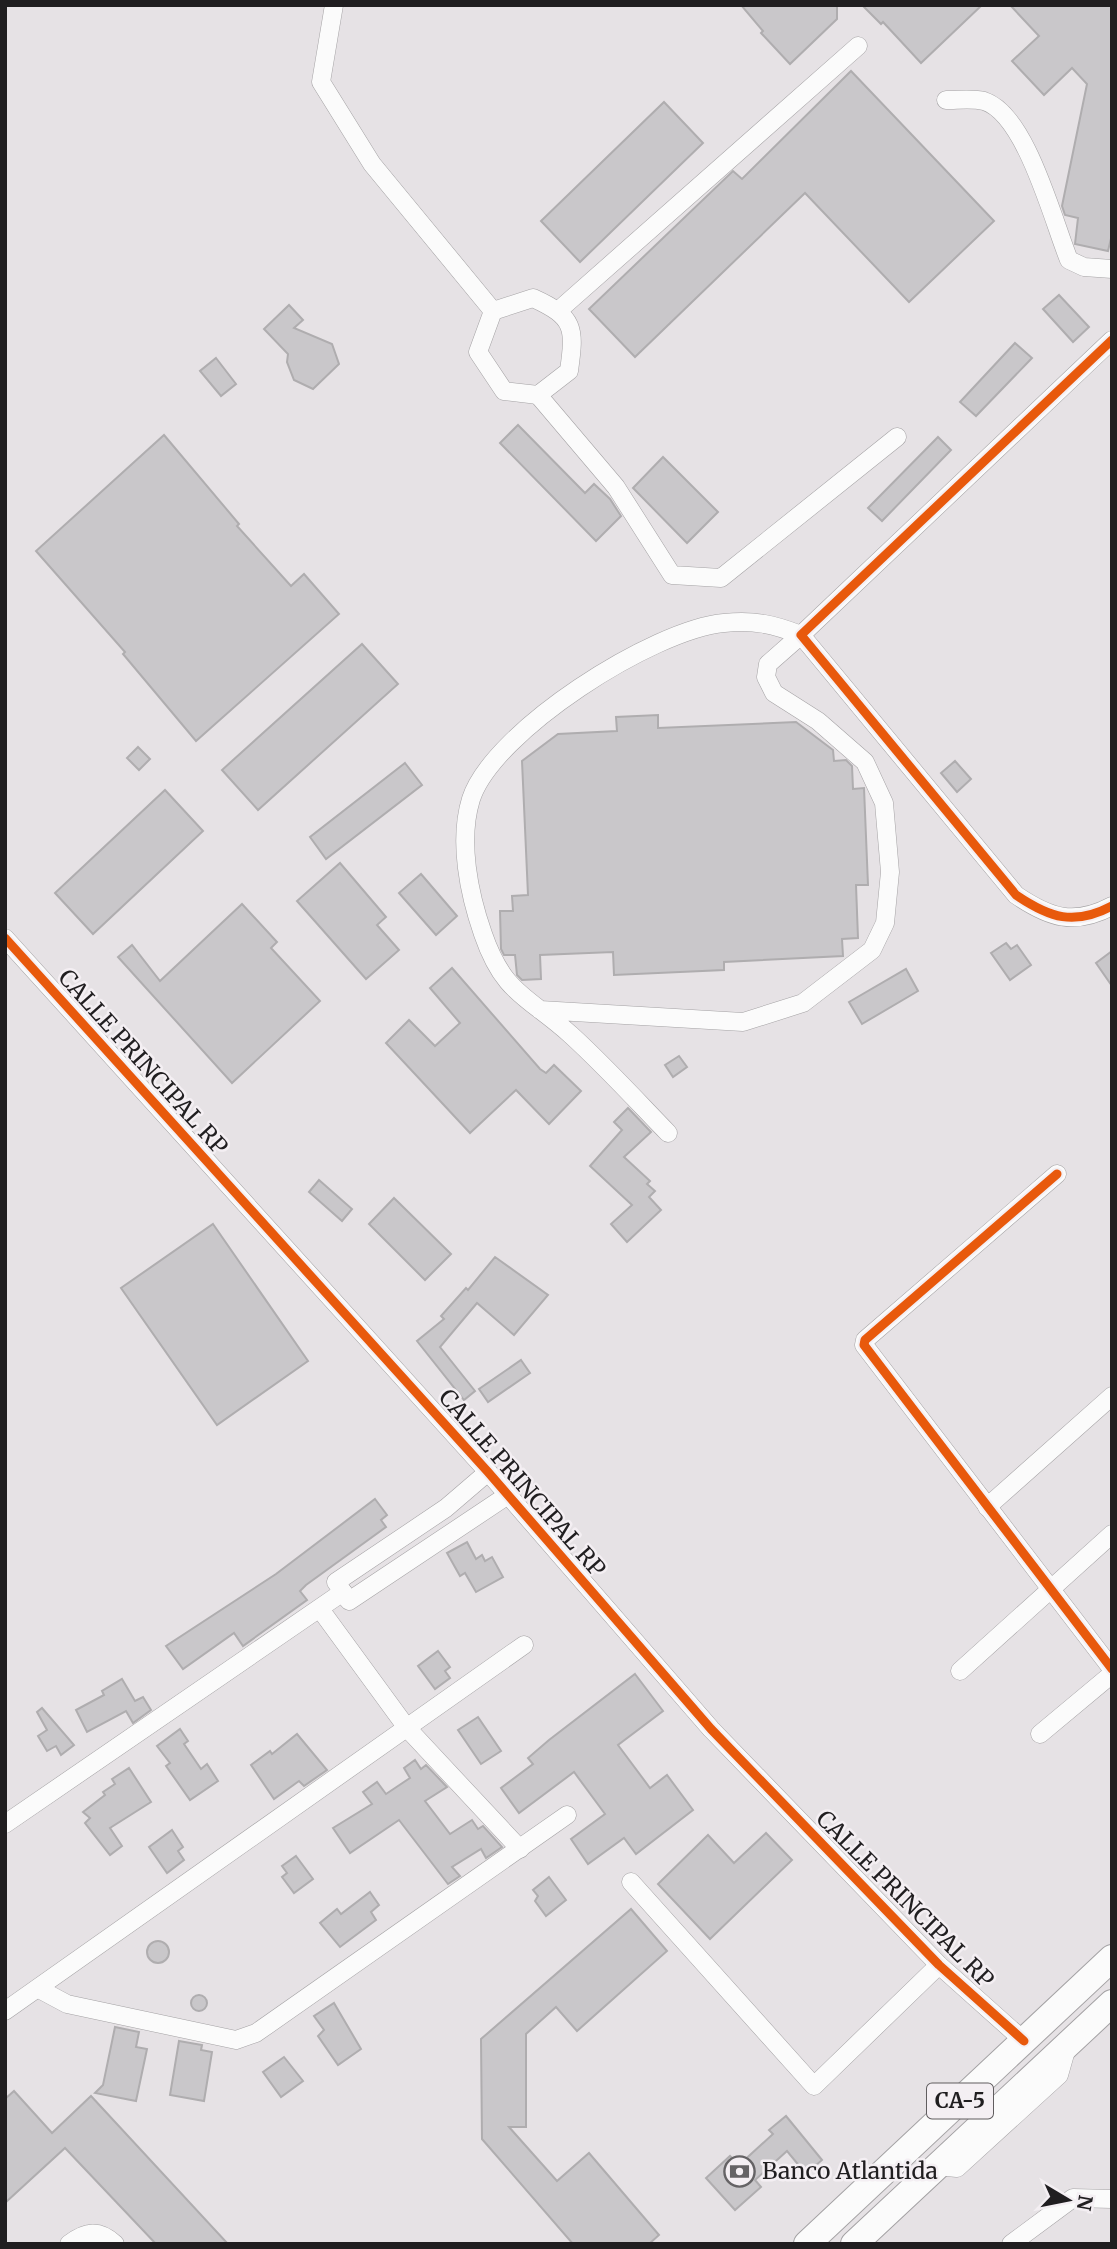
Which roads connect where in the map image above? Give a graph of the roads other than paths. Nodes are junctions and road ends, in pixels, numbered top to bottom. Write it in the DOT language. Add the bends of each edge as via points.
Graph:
graph roads {
  1 [pos="334,5"];
  2 [pos="858,46"];
  3 [pos="946,100"];
  4 [pos="1112,269"];
  5 [pos="559,310"];
  6 [pos="493,311"];
  7 [pos="1112,340"];
  8 [pos="538,395"];
  9 [pos="897,437"];
  10 [pos="801,635"];
  11 [pos="1112,906"];
  12 [pos="5,938"];
  13 [pos="540,1010"];
  14 [pos="668,1133"];
  15 [pos="1057,1174"];
  16 [pos="1112,1396"];
  17 [pos="488,1472"];
  18 [pos="508,1495"];
  19 [pos="987,1507"];
  20 [pos="1112,1534"];
  21 [pos="1051,1590"];
  22 [pos="343,1592"];
  23 [pos="320,1609"];
  24 [pos="524,1645"];
  25 [pos="960,1671"];
  26 [pos="1112,1672"];
  27 [pos="407,1728"];
  28 [pos="1040,1734"];
  29 [pos="567,1815"];
  30 [pos="5,1824"];
  31 [pos="520,1850"];
  32 [pos="631,1882"];
  33 [pos="1112,1958"];
  34 [pos="939,1965"];
  35 [pos="40,1989"];
  36 [pos="1112,2003"];
  37 [pos="5,2011"];
  38 [pos="1024,2041"];
  39 [pos="937,2165"];
  40 [pos="1112,2199"];
  41 [pos="69,2244"];
  42 [pos="114,2244"];
  43 [pos="807,2244"];
  44 [pos="854,2244"];
  45 [pos="875,2244"];
  46 [pos="1011,2244"];
  1 -- 6 [label="street" via="321,82 372,164"];
  2 -- 5 [label="street"];
  3 -- 4 [label="street" via="984,101 1005,113 1021,134 1069,260 1084,267"];
  5 -- 6 [label="street" via="533,298"];
  5 -- 8 [label="street" via="574,336 569,371"];
  6 -- 8 [label="street" via="478,352 504,391"];
  7 -- 10 [label="street"];
  8 -- 9 [label="street" via="617,487 672,575 721,578"];
  10 -- 11 [label="street" via="1016,895 1038,910 1064,918 1088,918"];
  10 -- 13 [label="street" via="766,622 722,623 681,634 581,685 500,751 471,798 464,850 483,933 501,976"];
  10 -- 13 [label="street" via="768,664 766,677 774,693 818,721 865,762 884,803 890,872 885,923 872,950 803,1003 743,1022"];
  12 -- 17 [label="street, CALLE PRINCIPAL RP"];
  13 -- 14 [label="street"];
  15 -- 19 [label="street" via="863,1345"];
  16 -- 19 [label="street"];
  17 -- 18 [label="street, CALLE PRINCIPAL RP"];
  17 -- 22 [label="street"];
  18 -- 22 [label="street"];
  18 -- 34 [label="street, CALLE PRINCIPAL RP" via="711,1729"];
  19 -- 21 [label="street"];
  20 -- 21 [label="street"];
  21 -- 25 [label="street"];
  21 -- 26 [label="street"];
  22 -- 23 [label="street"];
  23 -- 27 [label="street"];
  23 -- 30 [label="street"];
  24 -- 27 [label="street"];
  26 -- 28 [label="street"];
  27 -- 31 [label="street"];
  27 -- 35 [label="street"];
  29 -- 31 [label="street"];
  31 -- 35 [label="street" via="256,2033 236,2040 67,2004"];
  32 -- 34 [label="street" via="814,2086"];
  33 -- 38 [label="highway, CA-5"];
  34 -- 38 [label="street, CALLE PRINCIPAL RP"];
  35 -- 37 [label="street"];
  36 -- 39 [label="highway, CA-5"];
  38 -- 43 [label="highway, CA-5"];
  39 -- 44 [label="highway, CA-5"];
  39 -- 45 [label="highway" via="921,2202"];
  40 -- 46 [label="street" via="1073,2198"];
  41 -- 42 [label="street" via="92,2232 103,2233"];
}
